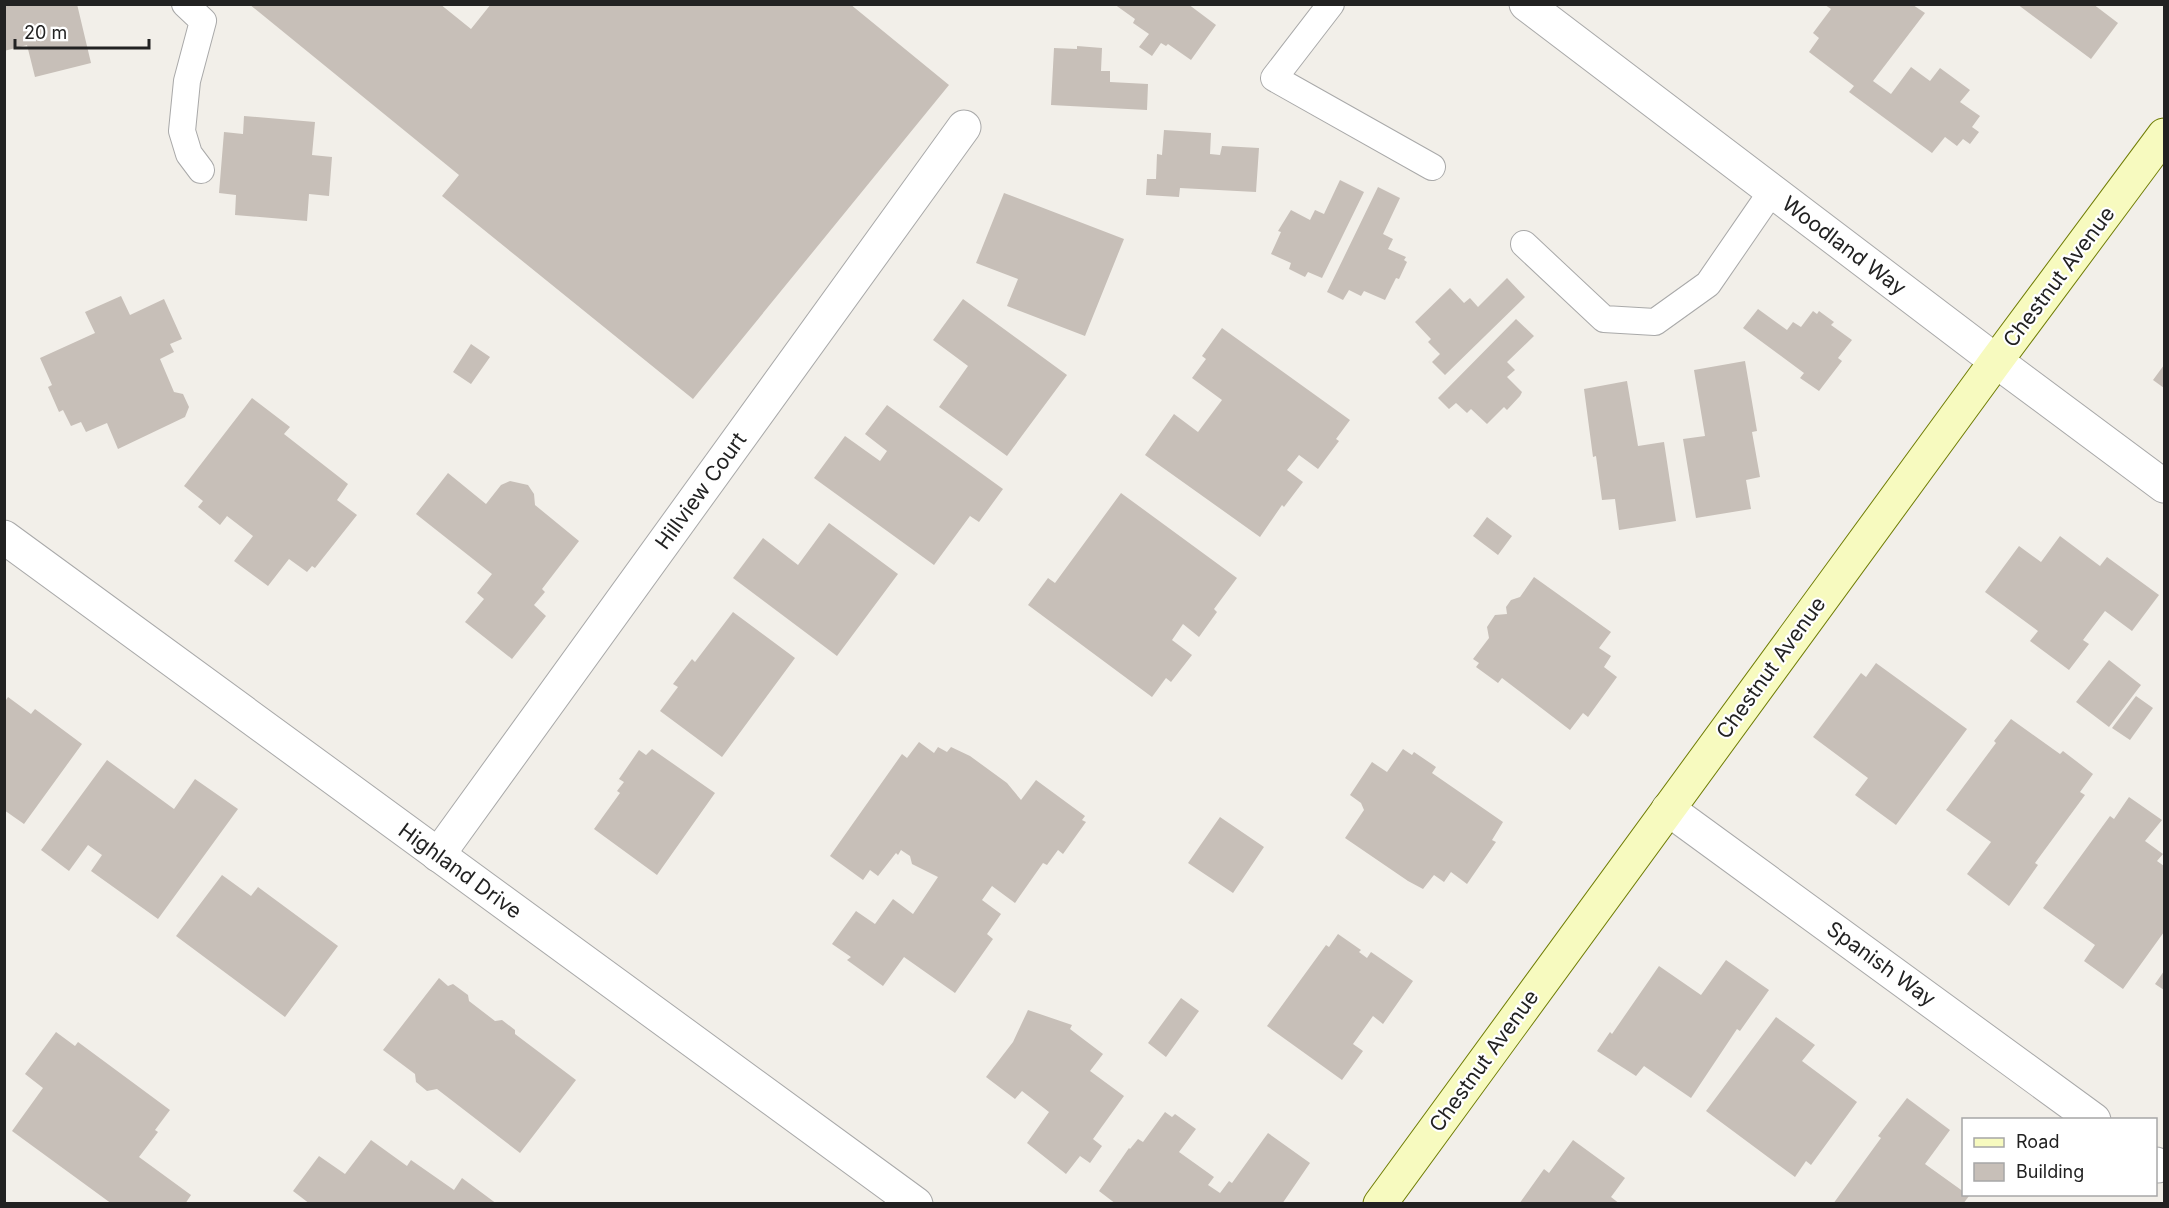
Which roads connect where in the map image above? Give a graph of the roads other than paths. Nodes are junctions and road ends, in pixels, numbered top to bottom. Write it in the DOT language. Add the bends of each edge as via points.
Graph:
graph roads {
  1 [pos="185,4"];
  2 [pos="1331,4"];
  3 [pos="1526,4"];
  4 [pos="964,127"];
  5 [pos="2164,135"];
  6 [pos="1432,167"];
  7 [pos="201,170"];
  8 [pos="1772,191"];
  9 [pos="1524,244"];
  10 [pos="1996,362"];
  11 [pos="2164,486"];
  12 [pos="4,537"];
  13 [pos="1668,809"];
  14 [pos="438,855"];
  15 [pos="2093,1118"];
  16 [pos="916,1203"];
  17 [pos="1380,1203"];
  1 -- 7 [label="lane" via="203,21 187,81 182,131 189,154"];
  2 -- 6 [label="lane" via="1274,78"];
  3 -- 8 [label="street, Woodland Way"];
  4 -- 14 [label="street, Hillview Court"];
  5 -- 10 [label="main road, Chestnut Avenue"];
  8 -- 9 [label="lane" via="1708,284 1655,322 1604,319"];
  8 -- 10 [label="street, Woodland Way"];
  10 -- 11 [label="street, Woodland Way"];
  10 -- 13 [label="main road, Chestnut Avenue"];
  12 -- 14 [label="street, Highland Drive"];
  13 -- 15 [label="street, Spanish Way"];
  13 -- 17 [label="main road, Chestnut Avenue"];
  14 -- 16 [label="street, Highland Drive"];
}
